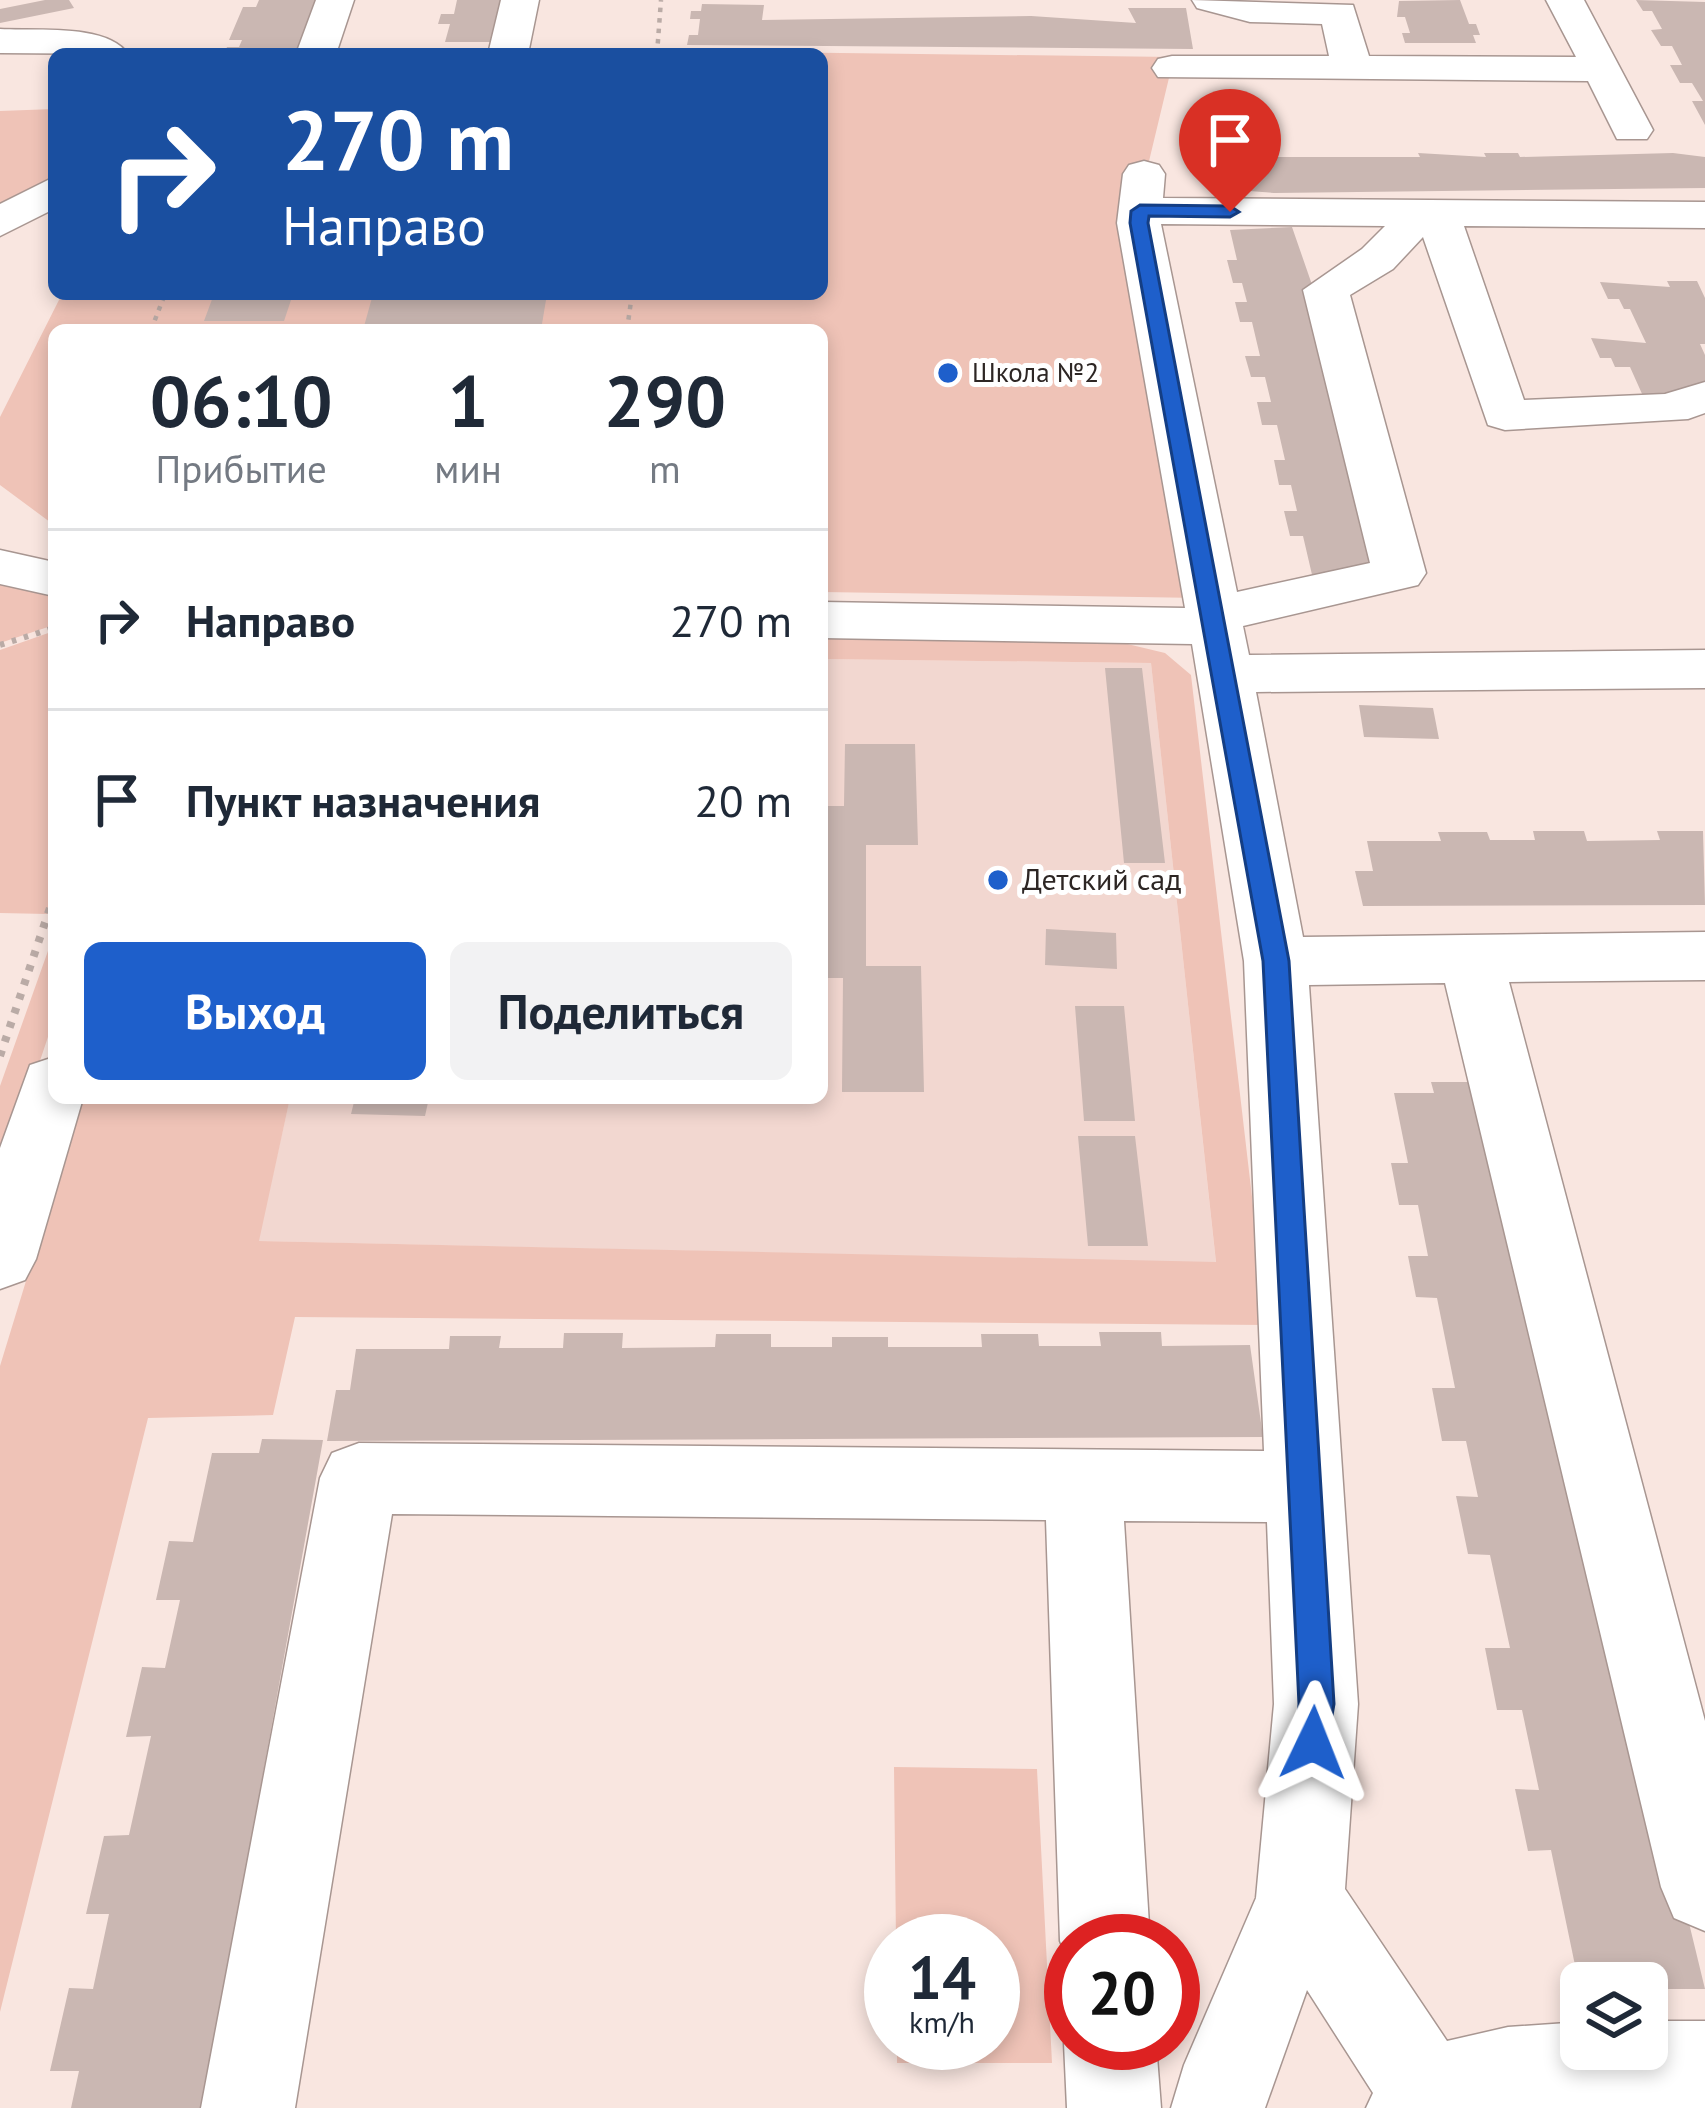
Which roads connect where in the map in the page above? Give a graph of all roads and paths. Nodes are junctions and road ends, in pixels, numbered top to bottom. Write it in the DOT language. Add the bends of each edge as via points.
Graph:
graph roads {
  1 [pos="92,0"];
  2 [pos="335,0"];
  3 [pos="520,0"];
  4 [pos="662,0"];
  5 [pos="1211,0"];
  6 [pos="1565,0"];
  7 [pos="0,41"];
  8 [pos="72,48"];
  9 [pos="93,48"];
  10 [pos="318,48"];
  11 [pos="509,48"];
  12 [pos="658,48"];
  13 [pos="1172,68"];
  14 [pos="1352,68"];
  15 [pos="1602,69"];
  16 [pos="1632,130"];
  17 [pos="48,194"];
  18 [pos="1424,213"];
  19 [pos="1705,214"];
  20 [pos="0,223"];
  21 [pos="1705,398"];
  22 [pos="0,567"];
  23 [pos="48,578"];
  24 [pos="828,620"];
  25 [pos="48,630"];
  26 [pos="1219,638"];
  27 [pos="0,645"];
  28 [pos="1705,669"];
  29 [pos="48,914"];
  30 [pos="1705,956"];
  31 [pos="1472,959"];
  32 [pos="1276,961"];
  33 [pos="0,1056"];
  34 [pos="48,1103"];
  35 [pos="0,1259"];
  36 [pos="1083,1484"];
  37 [pos="1305,1486"];
  38 [pos="1705,1888"];
  39 [pos="1300,1900"];
  40 [pos="1104,1914"];
  41 [pos="1705,2067"];
  42 [pos="1112,2070"];
  43 [pos="1430,2103"];
  44 [pos="248,2108"];
  45 [pos="1114,2108"];
  46 [pos="1218,2108"];
  1 -- 9 [label="street"];
  2 -- 10 [label="street"];
  3 -- 11 [label="street"];
  4 -- 12 [label="path"];
  5 -- 14 [label="street" via="1250,10 1339,13"];
  6 -- 15 [label="street"];
  7 -- 8 [label="street"];
  13 -- 14 [label="street"];
  14 -- 15 [label="street"];
  15 -- 16 [label="street"];
  17 -- 20 [label="street"];
  18 -- 19 [label="street"];
  18 -- 21 [label="street" via="1505,415 1670,409"];
  18 -- 26 [label="street" via="1389,251 1326,290 1400,573"];
  18 -- 26 [label="street" via="1142,192"];
  22 -- 23 [label="street"];
  24 -- 26 [label="street"];
  25 -- 27 [label="path"];
  26 -- 28 [label="street"];
  26 -- 32 [label="street"];
  29 -- 33 [label="path"];
  30 -- 31 [label="street"];
  31 -- 32 [label="street"];
  31 -- 38 [label="street"];
  32 -- 37 [label="street"];
  34 -- 35 [label="street"];
  36 -- 37 [label="street"];
  36 -- 40 [label="street"];
  36 -- 44 [label="street" via="359,1478"];
  37 -- 39 [label="street" via="1316,1704"];
  39 -- 43 [label="street"];
  39 -- 46 [label="street"];
  41 -- 43 [label="street" via="1538,2068"];
  42 -- 45 [label="street"];
}
